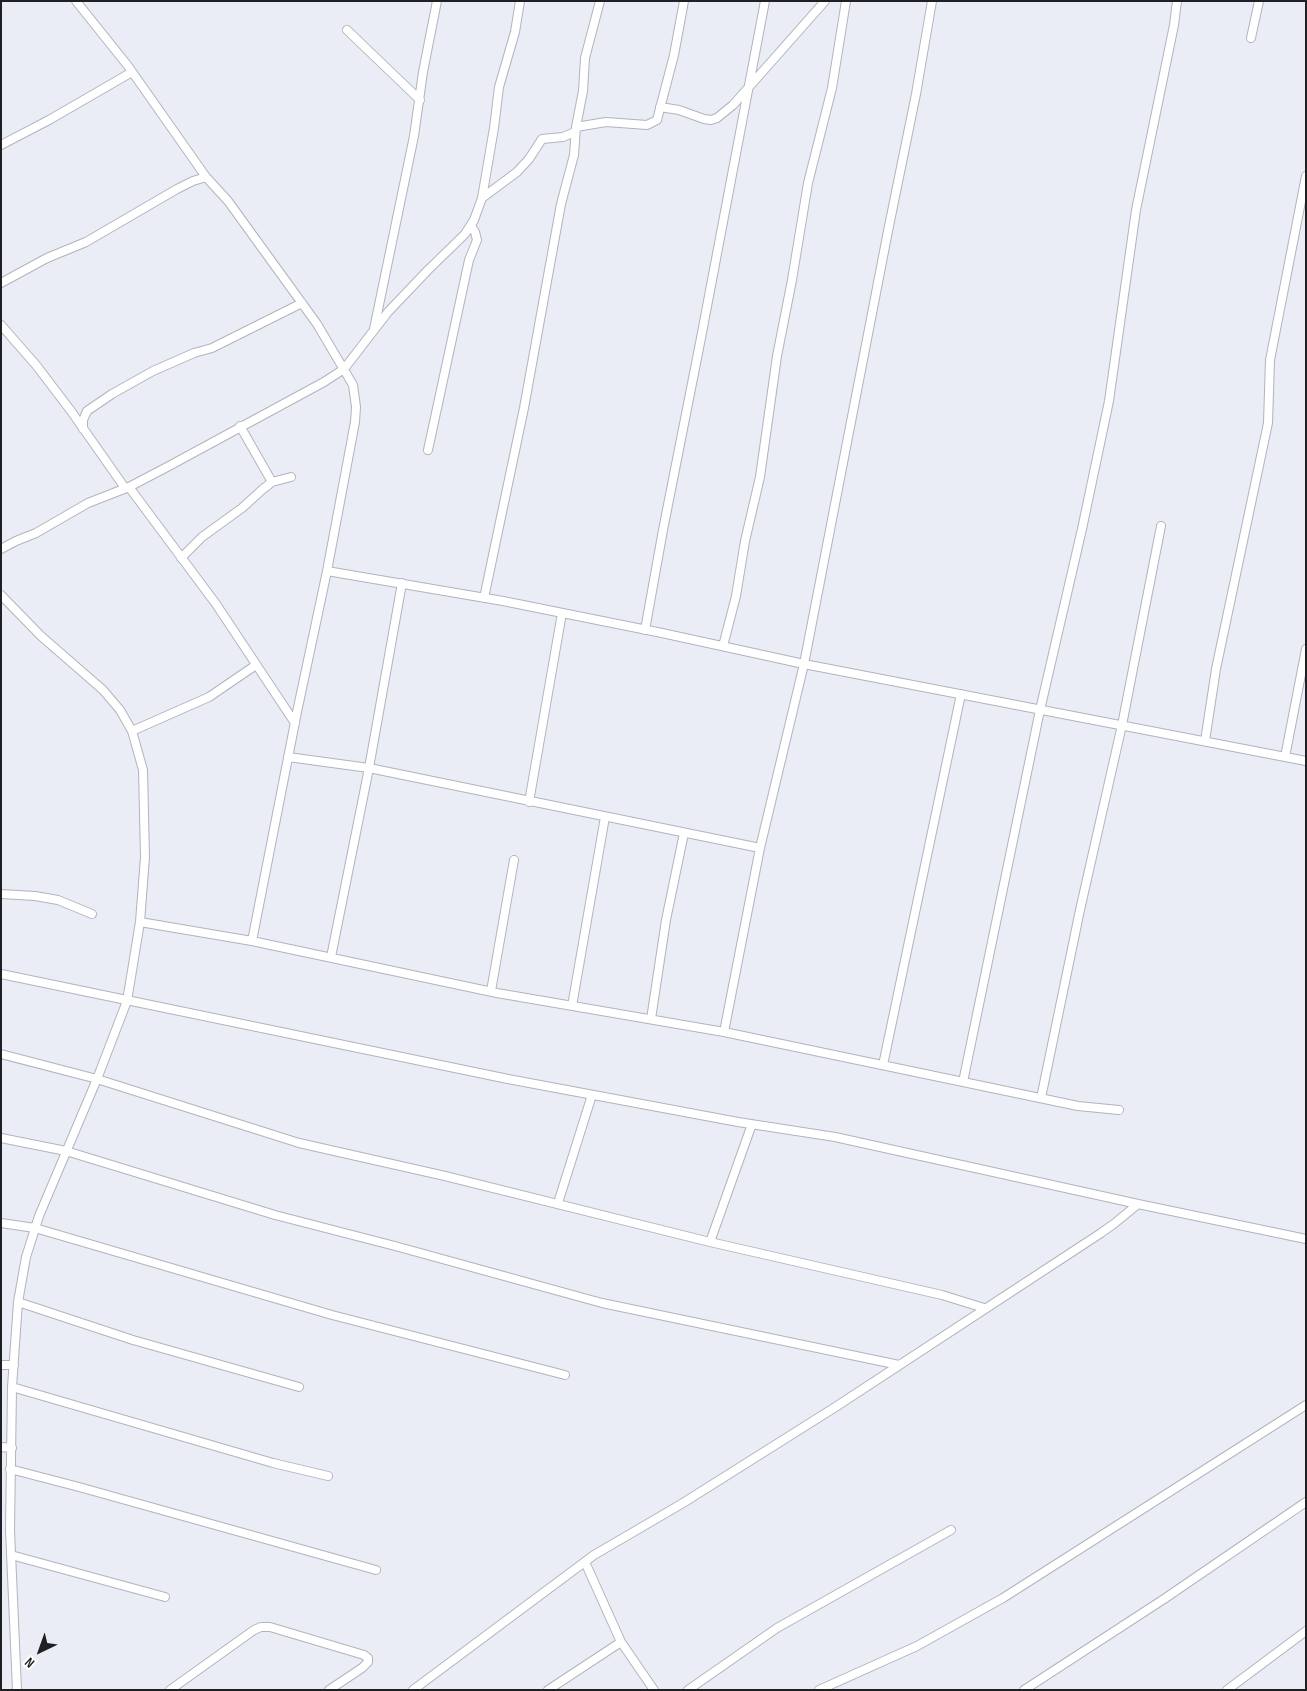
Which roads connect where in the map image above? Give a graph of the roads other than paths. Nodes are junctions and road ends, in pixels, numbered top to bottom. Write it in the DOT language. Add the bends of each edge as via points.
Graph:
graph roads {
  1 [pos="76,1"];
  2 [pos="437,1"];
  3 [pos="520,1"];
  4 [pos="600,1"];
  5 [pos="684,1"];
  6 [pos="765,1"];
  7 [pos="825,1"];
  8 [pos="846,1"];
  9 [pos="932,1"];
  10 [pos="1177,1"];
  11 [pos="1259,1"];
  12 [pos="347,30"];
  13 [pos="1251,38"];
  14 [pos="132,72"];
  15 [pos="748,88"];
  16 [pos="420,100"];
  17 [pos="660,107"];
  18 [pos="575,130"];
  19 [pos="2,143"];
  20 [pos="1306,176"];
  21 [pos="206,177"];
  22 [pos="482,198"];
  23 [pos="471,226"];
  24 [pos="1,283"];
  25 [pos="302,303"];
  26 [pos="1,325"];
  27 [pos="374,331"];
  28 [pos="344,369"];
  29 [pos="240,426"];
  30 [pos="83,429"];
  31 [pos="428,450"];
  32 [pos="291,477"];
  33 [pos="272,482"];
  34 [pos="127,487"];
  35 [pos="1161,526"];
  36 [pos="1,549"];
  37 [pos="180,558"];
  38 [pos="327,571"];
  39 [pos="402,584"];
  40 [pos="1,596"];
  41 [pos="484,598"];
  42 [pos="562,613"];
  43 [pos="645,630"];
  44 [pos="723,646"];
  45 [pos="1306,649"];
  46 [pos="804,664"];
  47 [pos="256,665"];
  48 [pos="961,694"];
  49 [pos="1040,710"];
  50 [pos="295,722"];
  51 [pos="1122,725"];
  52 [pos="132,731"];
  53 [pos="1205,741"];
  54 [pos="288,757"];
  55 [pos="1285,757"];
  56 [pos="1306,761"];
  57 [pos="369,768"];
  58 [pos="528,802"];
  59 [pos="605,817"];
  60 [pos="684,833"];
  61 [pos="760,848"];
  62 [pos="514,860"];
  63 [pos="1,894"];
  64 [pos="92,914"];
  65 [pos="140,922"];
  66 [pos="252,941"];
  67 [pos="331,957"];
  68 [pos="1,974"];
  69 [pos="492,991"];
  70 [pos="126,1001"];
  71 [pos="572,1006"];
  72 [pos="651,1019"];
  73 [pos="724,1032"];
  74 [pos="1,1054"];
  75 [pos="883,1065"];
  76 [pos="97,1079"];
  77 [pos="963,1082"];
  78 [pos="592,1095"];
  79 [pos="1041,1098"];
  80 [pos="1119,1110"];
  81 [pos="752,1124"];
  82 [pos="1,1138"];
  83 [pos="66,1151"];
  84 [pos="413,1168"];
  85 [pos="558,1203"];
  86 [pos="1138,1204"];
  87 [pos="1,1223"];
  88 [pos="35,1228"];
  89 [pos="1306,1239"];
  90 [pos="710,1242"];
  91 [pos="18,1302"];
  92 [pos="984,1308"];
  93 [pos="899,1364"];
  94 [pos="1,1365"];
  95 [pos="14,1365"];
  96 [pos="565,1375"];
  97 [pos="12,1387"];
  98 [pos="299,1387"];
  99 [pos="1306,1405"];
  100 [pos="1,1447"];
  101 [pos="12,1448"];
  102 [pos="10,1469"];
  103 [pos="328,1476"];
  104 [pos="1306,1502"];
  105 [pos="951,1530"];
  106 [pos="11,1555"];
  107 [pos="585,1562"];
  108 [pos="376,1570"];
  109 [pos="165,1597"];
  110 [pos="1306,1631"];
  111 [pos="621,1642"];
  112 [pos="17,1690"];
  113 [pos="170,1690"];
  114 [pos="329,1690"];
  115 [pos="413,1690"];
  116 [pos="548,1690"];
  117 [pos="654,1690"];
  118 [pos="688,1690"];
  119 [pos="819,1690"];
  120 [pos="1024,1690"];
  121 [pos="1227,1690"];
  1 -- 14 [label="street"];
  2 -- 16 [label="street"];
  3 -- 22 [label="street" via="499,87"];
  4 -- 18 [label="street" via="585,58"];
  5 -- 17 [label="street"];
  6 -- 15 [label="street"];
  7 -- 15 [label="street"];
  8 -- 44 [label="street" via="832,88 808,183 776,356 760,477"];
  9 -- 46 [label="street"];
  10 -- 49 [label="street" via="1136,210 1109,401"];
  11 -- 13 [label="street"];
  12 -- 16 [label="street"];
  14 -- 19 [label="street"];
  14 -- 21 [label="street"];
  15 -- 17 [label="street" via="726,113 711,120"];
  15 -- 43 [label="street"];
  16 -- 27 [label="street"];
  17 -- 18 [label="street" via="657,120 647,125 606,122"];
  18 -- 22 [label="street" via="563,137 542,140 517,172"];
  18 -- 41 [label="street" via="574,155"];
  20 -- 53 [label="street" via="1270,360 1268,423 1216,669"];
  21 -- 24 [label="street" via="177,189 86,242 47,258"];
  21 -- 25 [label="street" via="228,201"];
  22 -- 23 [label="street"];
  23 -- 27 [label="street" via="388,312"];
  23 -- 31 [label="street" via="477,240 469,260"];
  25 -- 28 [label="street"];
  25 -- 30 [label="street" via="212,348 153,371 112,394 87,411"];
  26 -- 30 [label="street" via="36,365"];
  27 -- 28 [label="street"];
  28 -- 29 [label="street"];
  28 -- 38 [label="street" via="356,397 355,422"];
  29 -- 33 [label="street"];
  29 -- 34 [label="street"];
  30 -- 34 [label="street"];
  32 -- 33 [label="street"];
  33 -- 37 [label="street"];
  34 -- 36 [label="street"];
  34 -- 37 [label="street"];
  35 -- 51 [label="street"];
  37 -- 47 [label="street" via="216,604"];
  38 -- 39 [label="street"];
  38 -- 50 [label="street"];
  39 -- 41 [label="street"];
  39 -- 57 [label="street"];
  40 -- 52 [label="street" via="103,690"];
  41 -- 42 [label="street"];
  42 -- 43 [label="street"];
  42 -- 58 [label="street"];
  43 -- 44 [label="street"];
  44 -- 46 [label="street"];
  45 -- 55 [label="street"];
  46 -- 48 [label="street"];
  46 -- 61 [label="street"];
  47 -- 50 [label="street"];
  47 -- 52 [label="street" via="208,697"];
  48 -- 49 [label="street"];
  48 -- 75 [label="street"];
  49 -- 51 [label="street"];
  49 -- 77 [label="street"];
  50 -- 54 [label="street"];
  51 -- 53 [label="street"];
  51 -- 79 [label="street"];
  52 -- 65 [label="street" via="143,770 145,857"];
  53 -- 55 [label="street"];
  54 -- 57 [label="street"];
  54 -- 66 [label="street"];
  55 -- 56 [label="street"];
  57 -- 58 [label="street"];
  57 -- 67 [label="street"];
  58 -- 59 [label="street"];
  59 -- 60 [label="street"];
  59 -- 71 [label="street"];
  60 -- 61 [label="street"];
  60 -- 72 [label="street" via="666,920"];
  61 -- 73 [label="street"];
  62 -- 69 [label="street"];
  63 -- 64 [label="street" via="58,900"];
  65 -- 66 [label="street"];
  65 -- 70 [label="street"];
  66 -- 67 [label="street"];
  67 -- 69 [label="street"];
  68 -- 70 [label="street"];
  69 -- 71 [label="street"];
  70 -- 76 [label="street"];
  70 -- 78 [label="street"];
  71 -- 72 [label="street"];
  72 -- 73 [label="street"];
  73 -- 75 [label="street"];
  74 -- 76 [label="street"];
  75 -- 77 [label="street"];
  76 -- 83 [label="street"];
  76 -- 90 [label="street" via="299,1143"];
  77 -- 79 [label="street"];
  78 -- 81 [label="street"];
  78 -- 85 [label="street"];
  79 -- 80 [label="street"];
  81 -- 86 [label="street" via="835,1137"];
  81 -- 90 [label="street"];
  82 -- 83 [label="street"];
  83 -- 88 [label="street"];
  83 -- 93 [label="street" via="275,1216 602,1303"];
  84 -- 85 [label="street"];
  85 -- 90 [label="street"];
  86 -- 89 [label="street"];
  86 -- 92 [label="street" via="1108,1228"];
  87 -- 88 [label="street"];
  88 -- 91 [label="street"];
  88 -- 96 [label="street" via="332,1315"];
  90 -- 92 [label="street" via="942,1295"];
  91 -- 95 [label="street"];
  91 -- 98 [label="street" via="133,1340"];
  92 -- 93 [label="street"];
  93 -- 107 [label="street"];
  94 -- 95 [label="street"];
  95 -- 97 [label="street"];
  97 -- 101 [label="street"];
  97 -- 103 [label="street"];
  99 -- 119 [label="street" via="1003,1598 917,1646"];
  100 -- 101 [label="street"];
  101 -- 102 [label="street"];
  102 -- 106 [label="street"];
  102 -- 108 [label="street"];
  104 -- 120 [label="street"];
  105 -- 118 [label="street" via="777,1628"];
  106 -- 109 [label="street"];
  106 -- 112 [label="street"];
  107 -- 111 [label="street"];
  107 -- 115 [label="street"];
  110 -- 121 [label="street"];
  111 -- 116 [label="street"];
  111 -- 117 [label="street"];
  113 -- 114 [label="street" via="261,1627 270,1627 368,1658 362,1668"];
}
